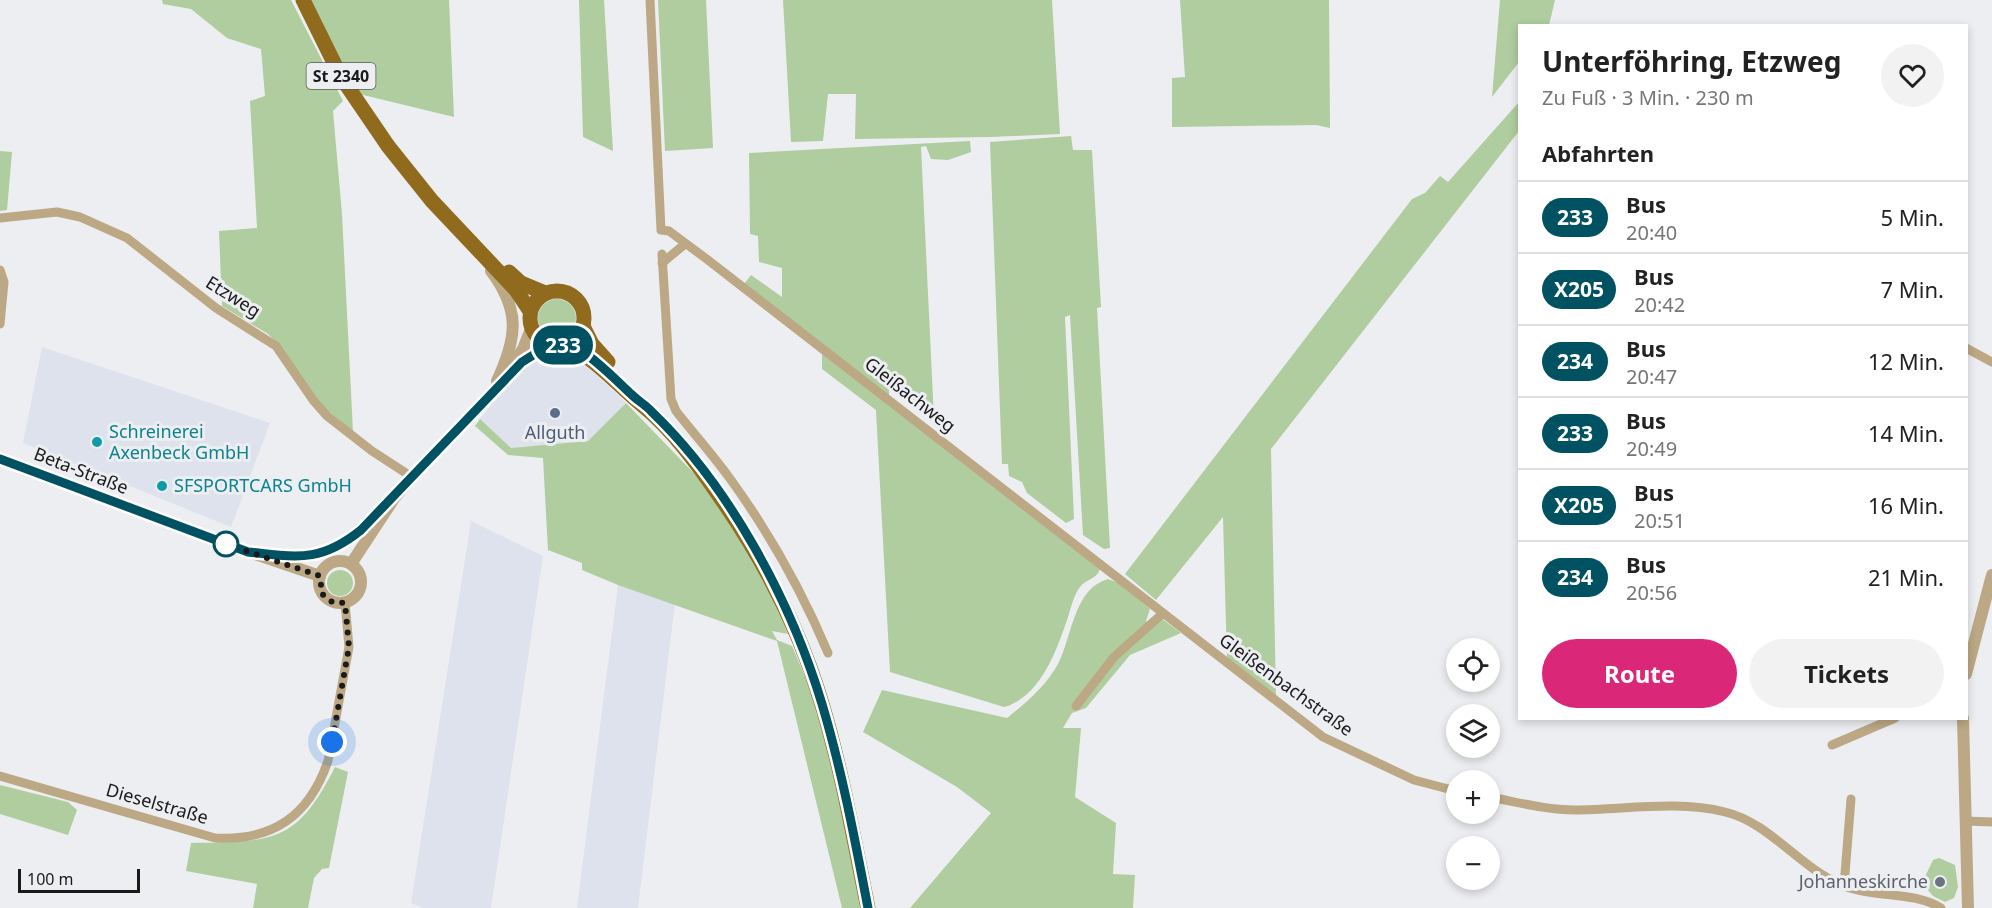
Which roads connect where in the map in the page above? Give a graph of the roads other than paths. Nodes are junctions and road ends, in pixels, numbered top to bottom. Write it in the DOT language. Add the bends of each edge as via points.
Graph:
graph roads {
  1 [pos="303,0"];
  2 [pos="650,0"];
  3 [pos="0,218"];
  4 [pos="685,244"];
  5 [pos="483,256"];
  6 [pos="0,270"];
  7 [pos="545,293"];
  8 [pos="530,311"];
  9 [pos="0,324"];
  10 [pos="583,326"];
  11 [pos="531,329"];
  12 [pos="567,344"];
  13 [pos="550,345"];
  14 [pos="1968,349"];
  15 [pos="1992,362"];
  16 [pos="497,381"];
  17 [pos="650,409"];
  18 [pos="460,426"];
  19 [pos="0,459"];
  20 [pos="412,477"];
  21 [pos="395,498"];
  22 [pos="248,552"];
  23 [pos="351,564"];
  24 [pos="1113,573"];
  25 [pos="320,576"];
  26 [pos="1992,576"];
  27 [pos="345,603"];
  28 [pos="1162,614"];
  29 [pos="828,653"];
  30 [pos="1968,666"];
  31 [pos="1076,706"];
  32 [pos="1890,720"];
  33 [pos="1963,720"];
  34 [pos="1832,745"];
  35 [pos="0,776"];
  36 [pos="1446,788"];
  37 [pos="1500,799"];
  38 [pos="1851,799"];
  39 [pos="1965,821"];
  40 [pos="1992,822"];
  41 [pos="1844,886"];
  42 [pos="868,908"];
  43 [pos="1941,908"];
  44 [pos="1968,908"];
  1 -- 5 [label="main road, St 2340" via="341,77 365,115 418,185"];
  2 -- 4 [label="street, Gleißachweg" via="661,230 669,231"];
  3 -- 20 [label="street, Etzweg" via="57,212 80,217 127,238 216,308 276,346 327,416"];
  4 -- 24 [label="street, Gleißachweg"];
  4 -- 29 [label="street" via="662,259 671,399 782,558"];
  5 -- 7 [label="main road, St 2340" via="489,255 521,283"];
  5 -- 8 [label="main road, St 2340"];
  5 -- 16 [label="street" via="509,300 513,315 512,346"];
  6 -- 9 [label="street" via="4,292"];
  7 -- 8 [label="main road"];
  7 -- 10 [label="main road, St 2340" via="565,292 574,297 581,305"];
  8 -- 11 [label="main road"];
  10 -- 12 [label="main road"];
  10 -- 17 [label="main road, St 2340" via="592,344 646,400"];
  11 -- 13 [label="main road"];
  11 -- 16 [label="street" via="513,364"];
  12 -- 13 [label="main road"];
  12 -- 17 [label="main road, St 2340" via="591,358"];
  13 -- 18 [label="street" via="522,362"];
  14 -- 15 [label="street"];
  16 -- 18 [label="street"];
  17 -- 42 [label="main road, St 2340" via="692,458 737,521 793,627 837,759"];
  18 -- 20 [label="street"];
  19 -- 22 [label="street, Beta-Straße"];
  20 -- 21 [label="street"];
  21 -- 22 [label="street" via="347,541 322,554 300,557"];
  21 -- 23 [label="street"];
  22 -- 25 [label="street, Beta-Straße"];
  23 -- 25 [label="street" via="333,563"];
  23 -- 27 [label="street" via="359,573 361,586 356,597"];
  24 -- 28 [label="street, Gleißenbachstraße"];
  25 -- 27 [label="street" via="322,594 332,602"];
  26 -- 30 [label="street"];
  27 -- 35 [label="street, Dieselstraße" via="349,647 328,761 310,799 284,824 249,837 215,838"];
  28 -- 31 [label="street" via="1114,657"];
  28 -- 36 [label="street, Gleißenbachstraße" via="1323,737 1414,780"];
  32 -- 34 [label="street"];
  33 -- 39 [label="street"];
  37 -- 41 [label="street" via="1573,810 1675,806 1725,812 1760,829 1814,871"];
  38 -- 41 [label="street"];
  39 -- 40 [label="street"];
  39 -- 44 [label="street"];
  41 -- 43 [label="street" via="1886,897 1922,899"];
}
